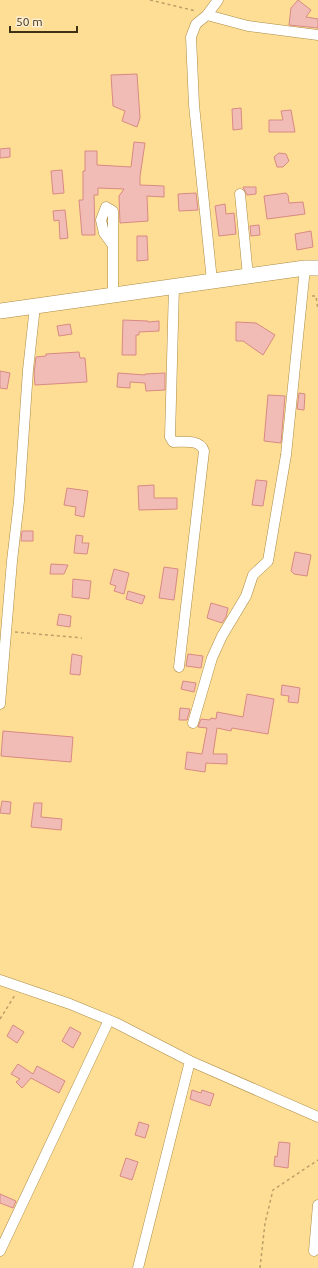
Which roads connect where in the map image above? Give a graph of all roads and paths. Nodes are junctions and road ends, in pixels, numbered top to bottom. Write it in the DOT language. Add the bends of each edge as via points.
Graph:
graph roads {
  1 [pos="150,0"];
  2 [pos="218,0"];
  3 [pos="208,14"];
  4 [pos="318,35"];
  5 [pos="240,194"];
  6 [pos="112,244"];
  7 [pos="312,268"];
  8 [pos="248,276"];
  9 [pos="212,281"];
  10 [pos="174,286"];
  11 [pos="113,295"];
  12 [pos="303,295"];
  13 [pos="35,306"];
  14 [pos="318,310"];
  15 [pos="0,311"];
  16 [pos="7,632"];
  17 [pos="82,638"];
  18 [pos="179,667"];
  19 [pos="0,704"];
  20 [pos="193,723"];
  21 [pos="0,980"];
  22 [pos="21,987"];
  23 [pos="0,1019"];
  24 [pos="109,1020"];
  25 [pos="190,1061"];
  26 [pos="318,1117"];
  27 [pos="318,1160"];
  28 [pos="318,1205"];
  29 [pos="314,1250"];
  30 [pos="0,1251"];
  31 [pos="138,1268"];
  32 [pos="260,1268"];
  1 -- 3 [label="path"];
  2 -- 3 [label="street"];
  3 -- 4 [label="street" via="248,26"];
  3 -- 9 [label="street" via="196,24 191,37 194,105"];
  5 -- 8 [label="street"];
  6 -- 11 [label="street"];
  7 -- 8 [label="main road"];
  7 -- 12 [label="street"];
  8 -- 9 [label="main road"];
  9 -- 10 [label="main road"];
  10 -- 11 [label="main road"];
  10 -- 18 [label="street" via="170,437 173,442 198,443 204,451"];
  11 -- 13 [label="main road"];
  12 -- 14 [label="path" via="316,296"];
  12 -- 20 [label="street" via="286,455 268,561 253,575 246,596 222,636 212,658"];
  13 -- 15 [label="main road"];
  13 -- 16 [label="street"];
  16 -- 17 [label="path"];
  16 -- 19 [label="street"];
  21 -- 22 [label="street"];
  22 -- 23 [label="path"];
  22 -- 24 [label="street"];
  24 -- 25 [label="street"];
  24 -- 30 [label="street"];
  25 -- 26 [label="street"];
  25 -- 31 [label="street"];
  27 -- 32 [label="path" via="273,1190 265,1223"];
  28 -- 29 [label="street"];
}
